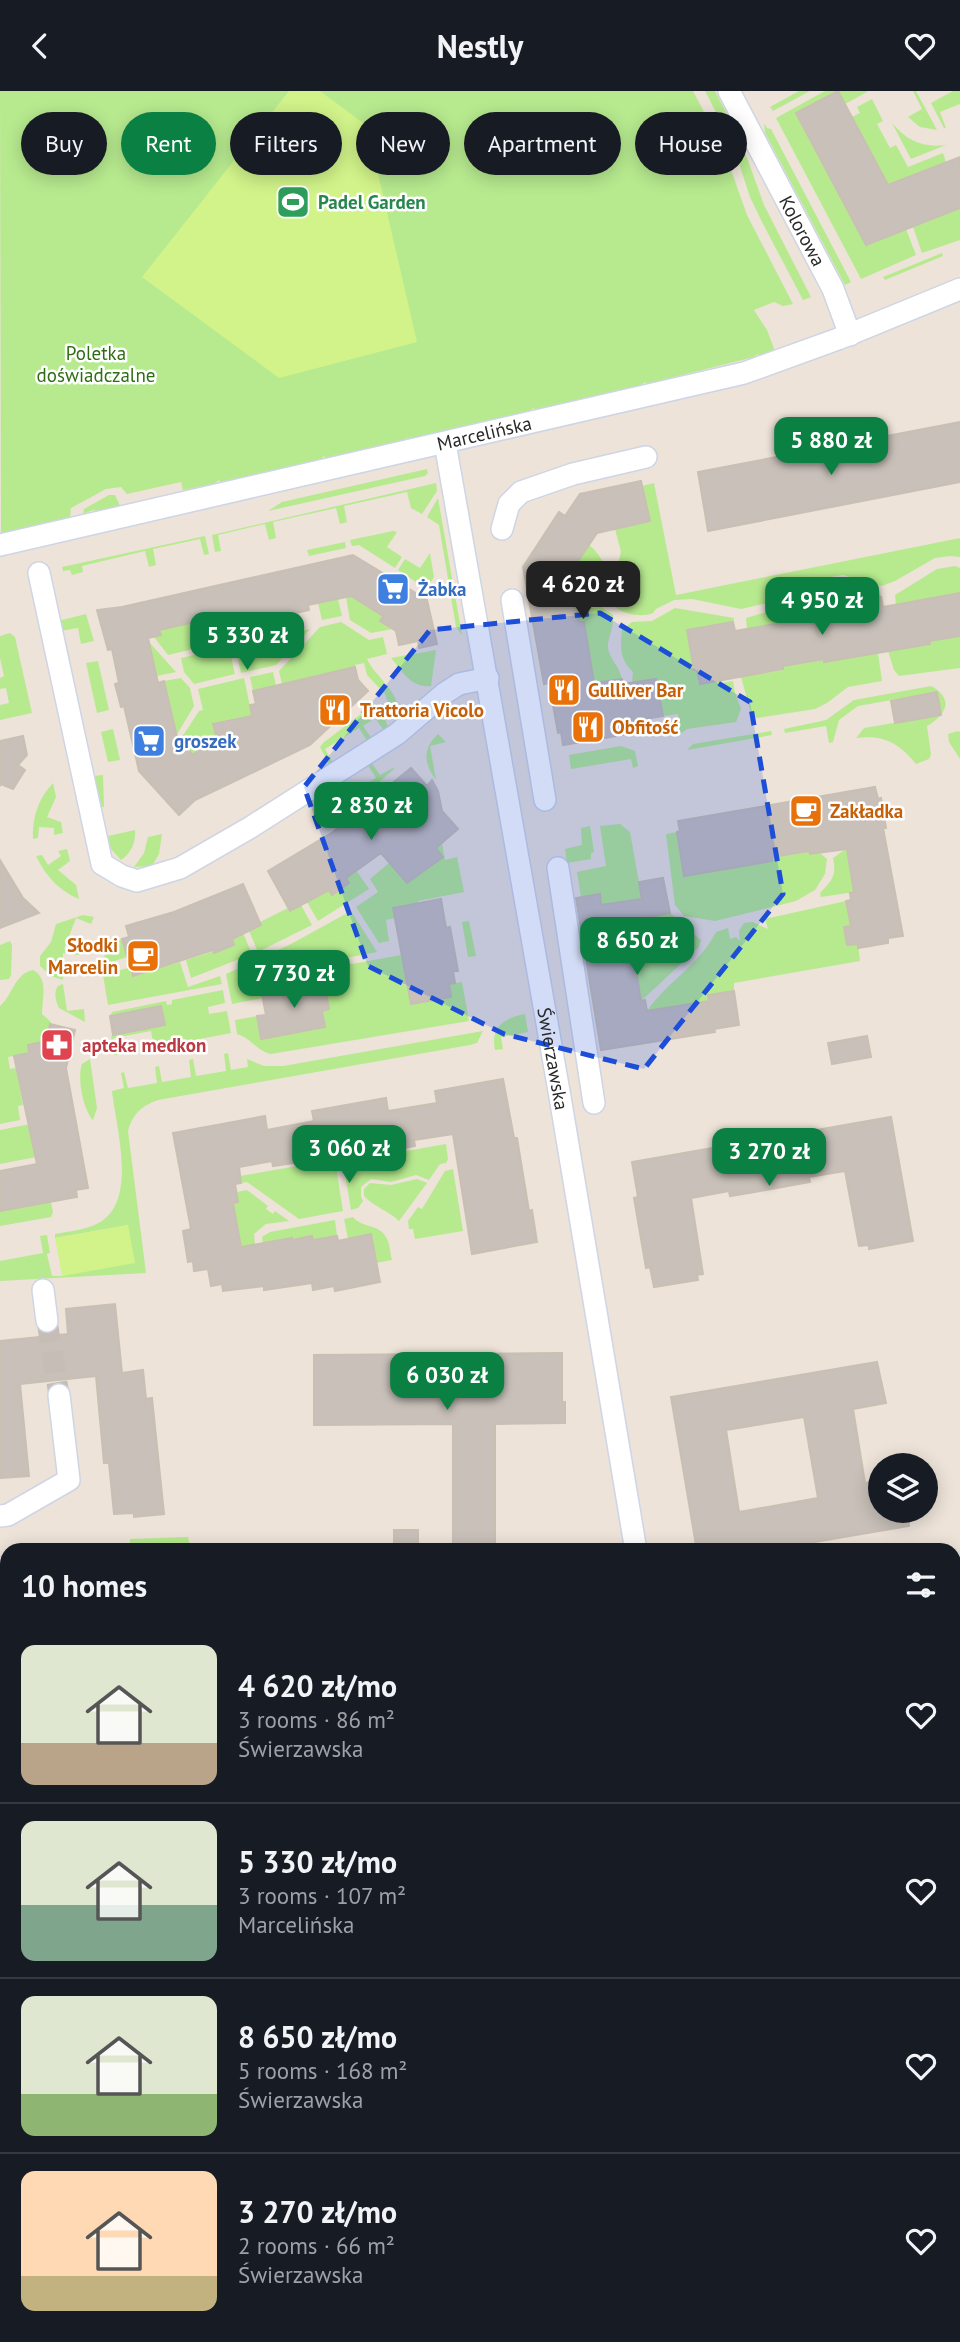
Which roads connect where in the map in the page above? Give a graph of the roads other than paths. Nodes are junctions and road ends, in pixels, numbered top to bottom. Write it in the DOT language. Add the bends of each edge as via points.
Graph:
graph roads {
  1 [pos="729,91"];
  2 [pos="960,289"];
  3 [pos="850,335"];
  4 [pos="445,443"];
  5 [pos="646,457"];
  6 [pos="502,529"];
  7 [pos="0,545"];
  8 [pos="39,573"];
  9 [pos="512,600"];
  10 [pos="488,678"];
  11 [pos="545,800"];
  12 [pos="558,868"];
  13 [pos="594,1103"];
  14 [pos="43,1290"];
  15 [pos="47,1321"];
  16 [pos="59,1395"];
  17 [pos="0,1516"];
  18 [pos="635,1543"];
  1 -- 3 [label="street, Kolorowa" via="833,289"];
  2 -- 3 [label="street, Marcelińska"];
  3 -- 4 [label="street, Marcelińska" via="744,373"];
  4 -- 7 [label="street, Marcelińska"];
  4 -- 10 [label="street, Świerzawska"];
  5 -- 6 [label="street" via="521,492 509,504"];
  8 -- 10 [label="street" via="102,864 137,881 180,867 240,834 397,734 458,684"];
  9 -- 11 [label="street"];
  10 -- 18 [label="street, Świerzawska"];
  12 -- 13 [label="street"];
  14 -- 15 [label="street"];
  16 -- 17 [label="street" via="69,1480"];
}
